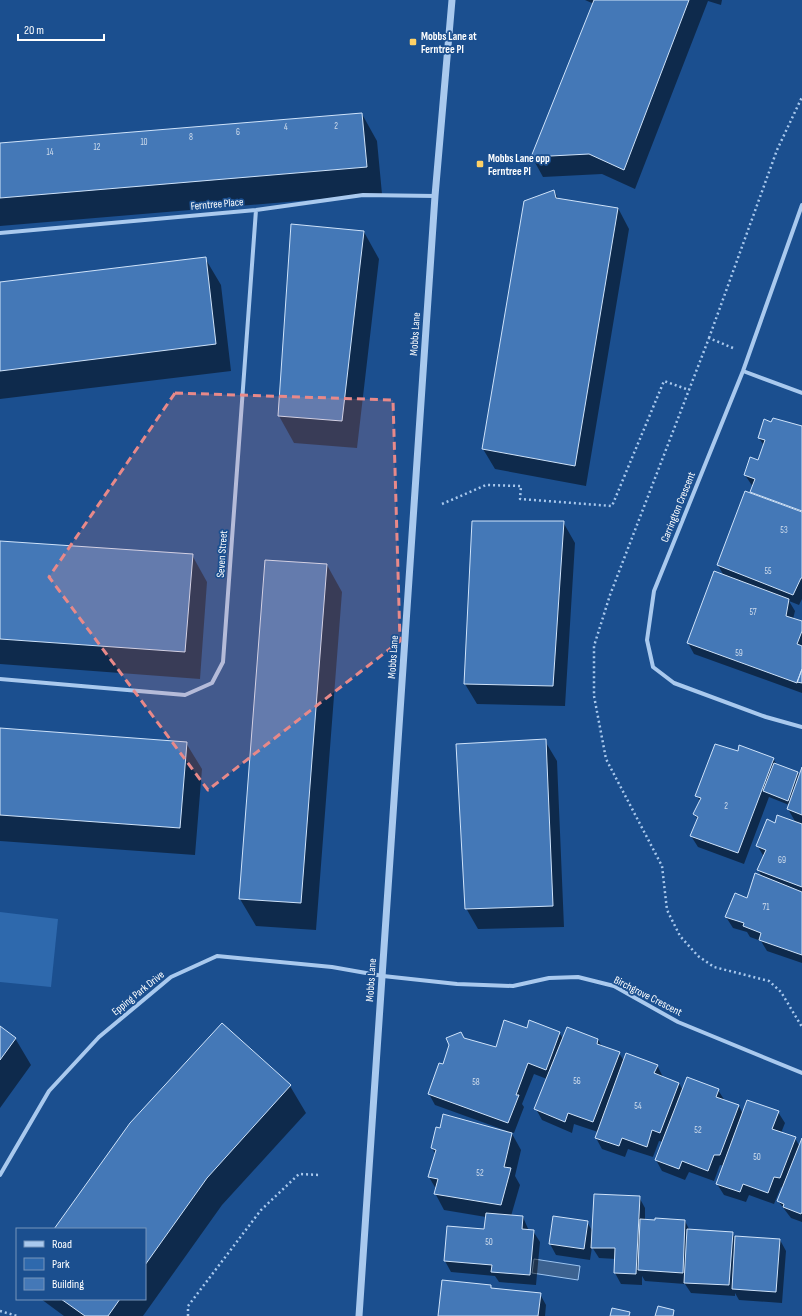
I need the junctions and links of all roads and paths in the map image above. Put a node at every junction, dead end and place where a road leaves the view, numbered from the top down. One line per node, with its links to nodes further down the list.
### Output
1 (452, 0): 3 (street, Mobbs Lane)
2 (802, 97): 7 (path)
3 (435, 196): 5 (street, Ferntree Place); 14 (street, Mobbs Lane)
4 (802, 205): 8 (street, Carrington Crescent)
5 (256, 210): 6 (street, Ferntree Place); 12 (street, Seven Street)
6 (0, 233)
7 (709, 338)
8 (743, 371): 10 (street); 13 (street, Carrington Crescent)
9 (689, 390): 11 (path)
10 (802, 393)
11 (442, 504)
12 (0, 679)
13 (802, 727)
14 (383, 976): 15 (street, Birchgrove Crescent); 16 (street, Epping Park Drive); 21 (street, Mobbs Lane)
15 (802, 1073)
16 (0, 1175)
17 (319, 1175): 20 (path)
18 (0, 1311): 19 (path)
19 (17, 1316)
20 (188, 1316)
21 (359, 1316)

